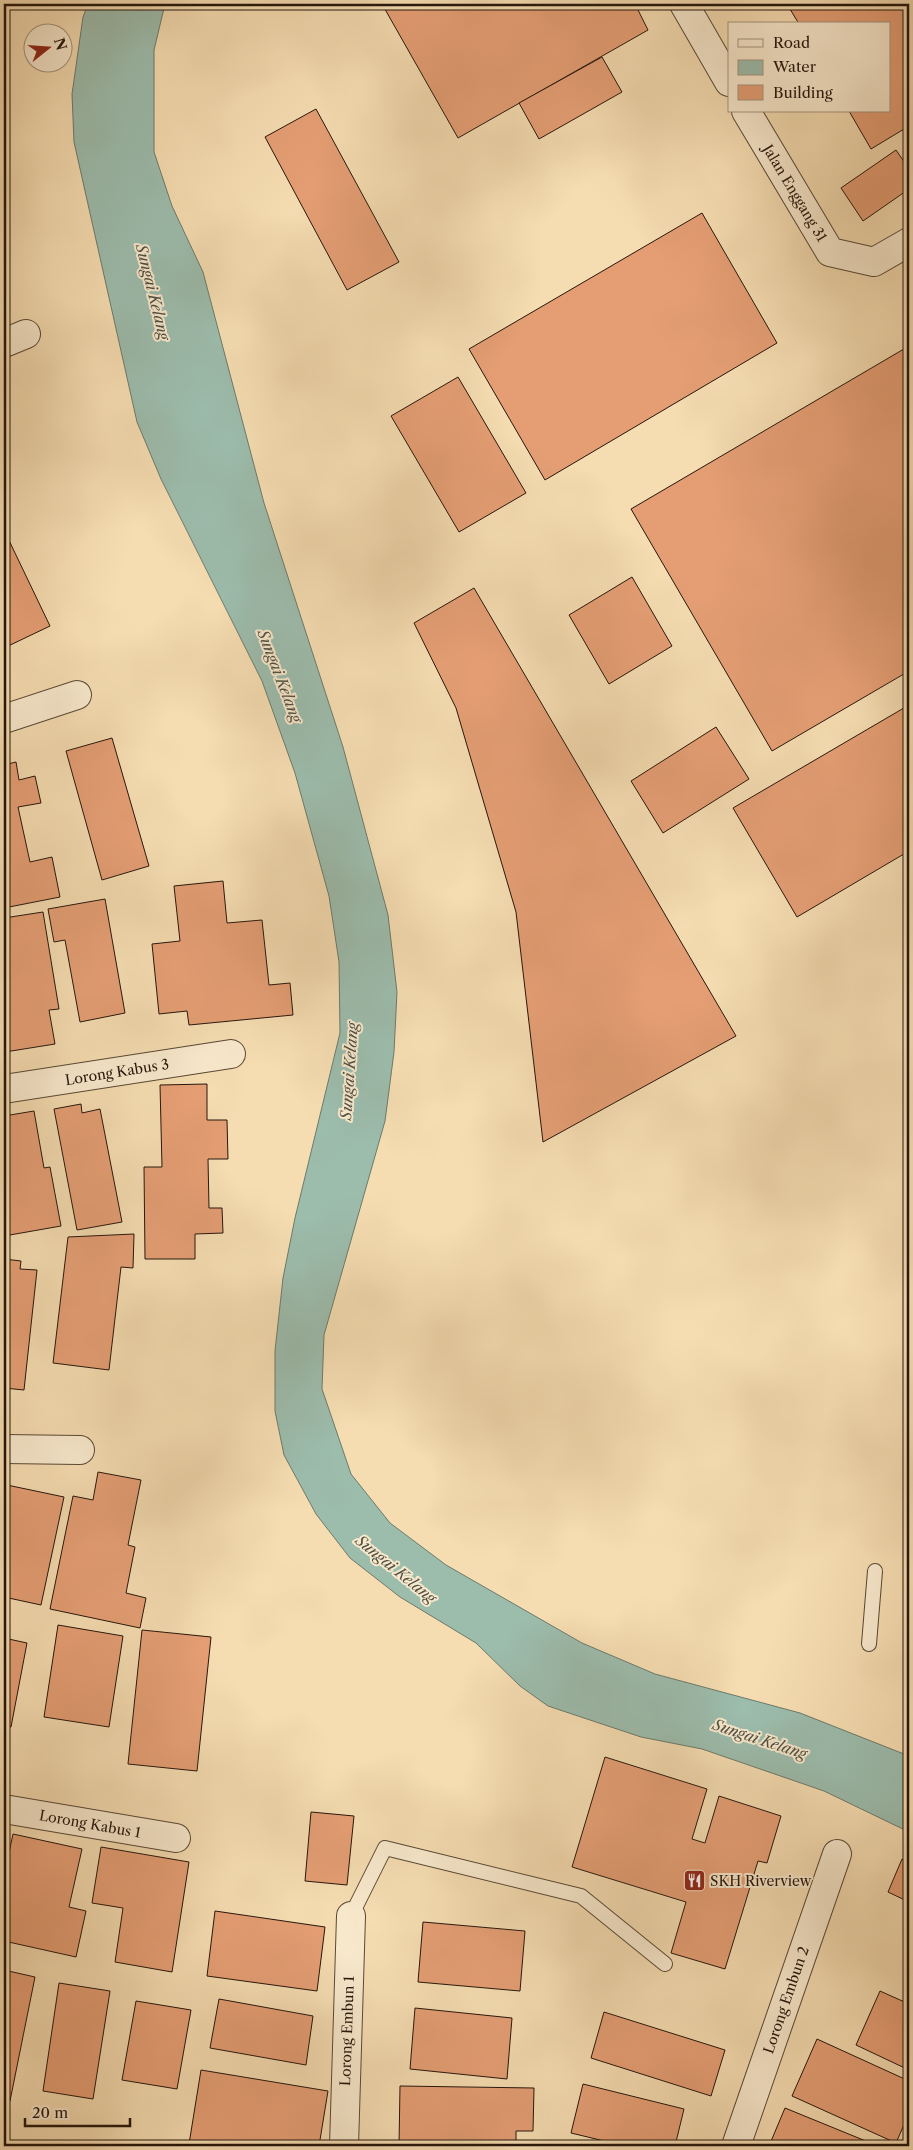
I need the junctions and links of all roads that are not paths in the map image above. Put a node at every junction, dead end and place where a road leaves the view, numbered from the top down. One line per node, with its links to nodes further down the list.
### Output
1 (684, 4): 2 (street)
2 (728, 80)
3 (747, 112): 4 (street, Jalan Enggang 31)
4 (909, 242)
5 (77, 695): 6 (street)
6 (4, 719)
7 (231, 1054): 8 (street, Lorong Kabus 3)
8 (4, 1089)
9 (4, 1449): 10 (street)
10 (80, 1450)
11 (875, 1571): 12 (lane)
12 (870, 1644)
13 (4, 1809): 14 (street, Lorong Kabus 1)
14 (176, 1838)
15 (837, 1854): 19 (street, Lorong Embun 2)
16 (351, 1916): 17 (lane); 18 (street, Lorong Embun 1)
17 (665, 1964)
18 (344, 2146)
19 (736, 2146)

